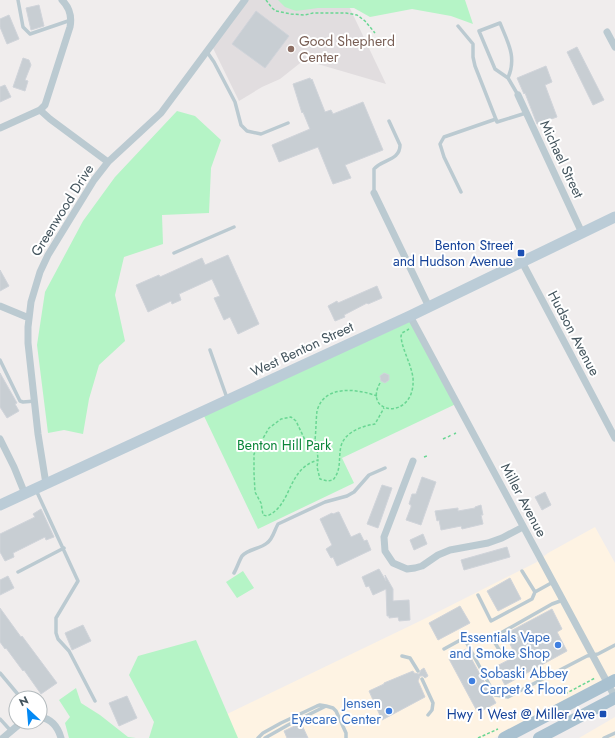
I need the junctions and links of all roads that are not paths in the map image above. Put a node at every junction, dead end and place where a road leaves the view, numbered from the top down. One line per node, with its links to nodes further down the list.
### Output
1 (18, 0): 4 (lane)
2 (62, 0): 4 (street)
3 (245, 0): 8 (street, Greenwood Drive)
4 (71, 20): 11 (street)
5 (458, 26): 13 (lane)
6 (608, 32): 7 (street)
7 (615, 47)
8 (207, 52): 15 (lane); 17 (street, Greenwood Drive)
9 (508, 78): 9 (lane); 10 (lane)
10 (518, 96): 12 (street, Michael Street)
11 (40, 110): 16 (street); 17 (street)
12 (526, 113): 13 (lane); 22 (street, Michael Street)
13 (496, 119): 18 (lane)
14 (389, 121): 19 (lane)
15 (288, 123)
16 (0, 128)
17 (108, 162): 27 (street, Greenwood Drive)
18 (460, 192)
19 (374, 193): 26 (street)
20 (615, 217): 22 (street, West Benton Street)
21 (234, 227): 23 (lane)
22 (582, 233): 24 (street, West Benton Street)
23 (174, 253)
24 (522, 262): 26 (street, West Benton Street); 33 (street, Hudson Avenue)
25 (0, 306): 27 (street)
26 (430, 307): 28 (street, West Benton Street)
27 (29, 318): 32 (street, Greenwood Drive)
28 (413, 320): 31 (street, West Benton Street); 41 (street, Miller Avenue)
29 (210, 350): 31 (lane)
30 (0, 360): 32 (lane)
31 (227, 400): 37 (street, West Benton Street)
32 (34, 401): 37 (street, Greenwood Drive)
33 (615, 438)
34 (0, 439): 39 (street)
35 (413, 461): 41 (street)
36 (385, 468): 45 (lane)
37 (46, 484): 38 (street, West Benton Street)
38 (36, 489): 39 (street, West Benton Street); 42 (lane)
39 (25, 494): 40 (street, West Benton Street)
40 (0, 505)
41 (523, 527): 46 (street, Miller Avenue)
42 (64, 548): 44 (lane); 61 (lane)
43 (522, 571): 47 (lane)
44 (18, 572)
45 (234, 573)
46 (553, 582): 47 (lane); 49 (street, Miller Avenue)
47 (535, 592): 48 (lane)
48 (478, 595)
49 (563, 600): 52 (street, Miller Avenue); 54 (lane)
50 (615, 645): 52 (lane)
51 (444, 649): 52 (lane)
52 (592, 655): 58 (street, Miller Avenue)
53 (402, 656): 55 (lane)
54 (502, 656)
55 (418, 671)
56 (0, 673): 59 (lane)
57 (422, 679): 63 (lane)
58 (611, 682): 60 (street, Miller Avenue); 73 (main road)
59 (14, 690)
60 (615, 698): 74 (main road)
61 (95, 701)
62 (326, 706): 70 (lane); 71 (lane); 72 (lane)
63 (428, 715)
64 (0, 719): 66 (lane)
65 (48, 719): 69 (street)
66 (11, 731): 68 (street)
67 (615, 733): 75 (lane)
68 (3, 738)
69 (61, 738)
70 (258, 738)
71 (265, 738)
72 (346, 738)
73 (504, 738)
74 (539, 738)
75 (604, 738)

